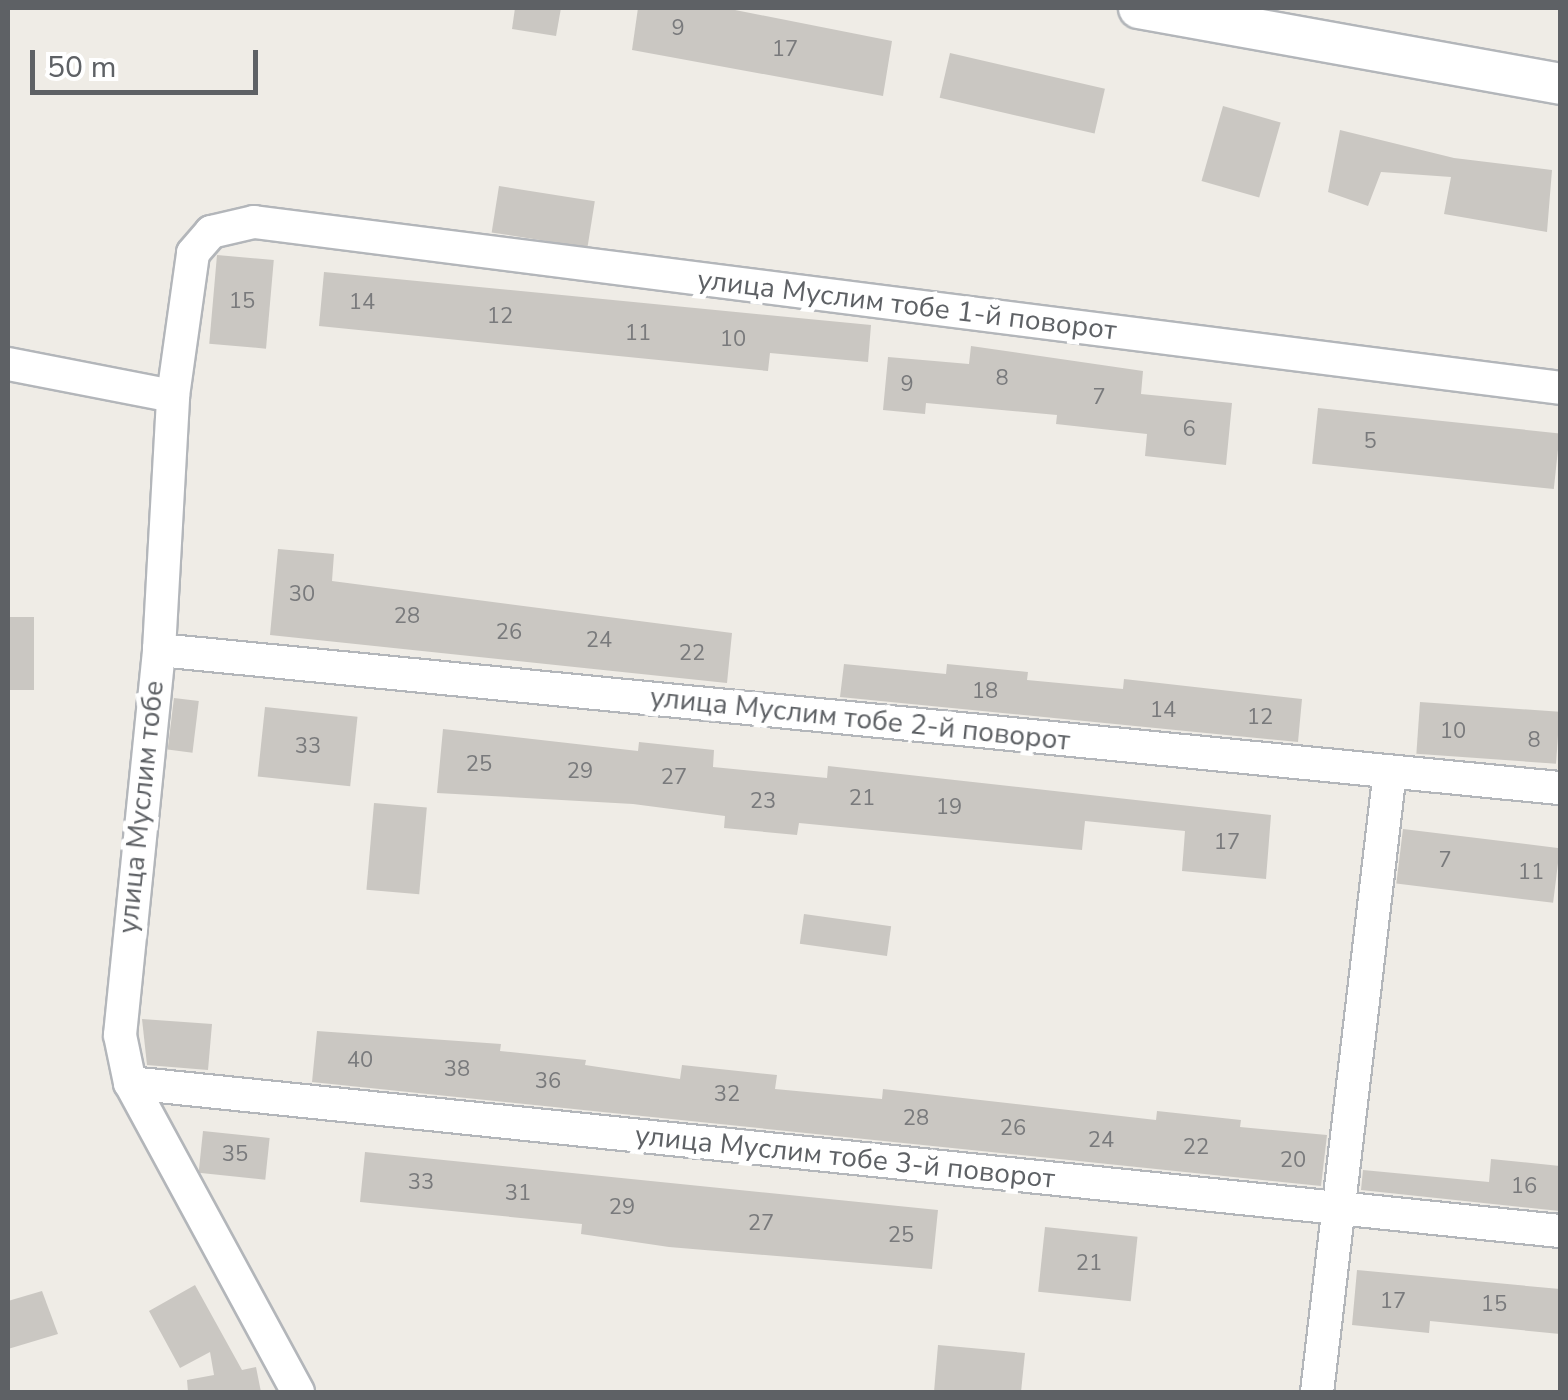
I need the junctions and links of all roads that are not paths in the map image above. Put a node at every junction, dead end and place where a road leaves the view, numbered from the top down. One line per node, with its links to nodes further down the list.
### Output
1 (1138, 8): 2 (street)
2 (1560, 84)
3 (254, 222): 5 (street, улица Муслим тобе 1-й поворот); 6 (street, улица Муслим тобе)
4 (8, 364): 6 (street)
5 (1560, 388)
6 (172, 396): 7 (street, улица Муслим тобе)
7 (159, 650): 8 (street, улица Муслим тобе 2-й поворот); 10 (street, улица Муслим тобе)
8 (1390, 771): 9 (street, улица Муслим тобе 2-й поворот); 11 (street)
9 (1560, 788)
10 (130, 1084): 11 (street, улица Муслим тобе 3-й поворот); 13 (street, улица Муслим тобе)
11 (1334, 1207): 12 (street, улица Муслим тобе 3-й поворот); 14 (street)
12 (1560, 1230)
13 (298, 1392)
14 (1316, 1392)

